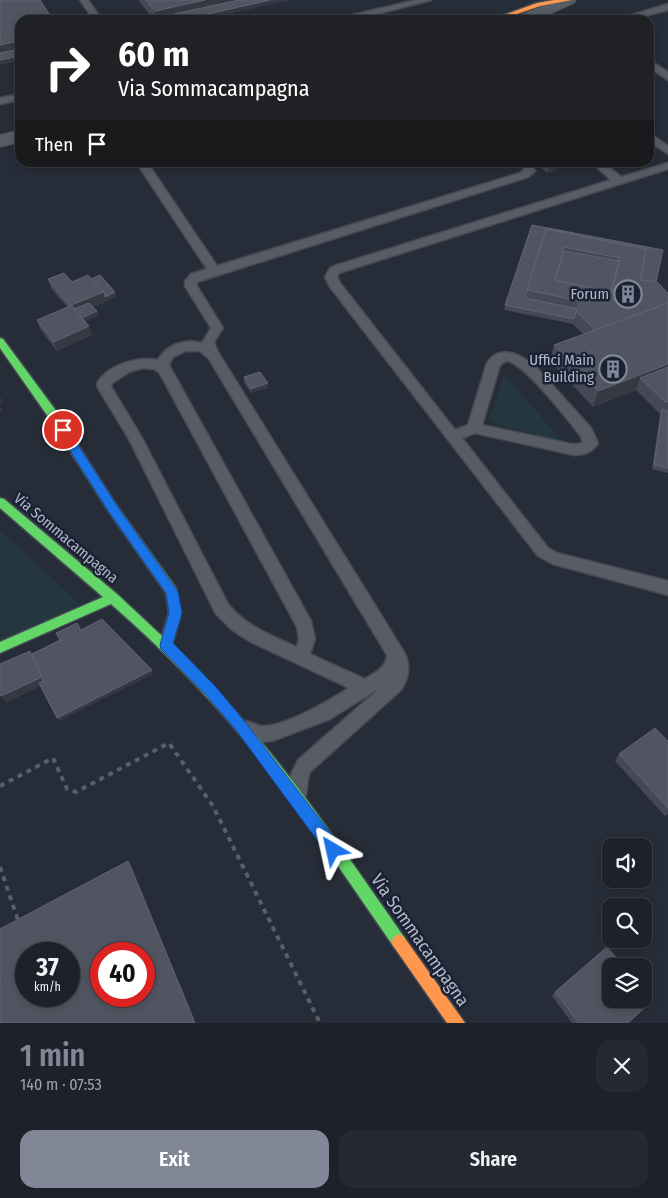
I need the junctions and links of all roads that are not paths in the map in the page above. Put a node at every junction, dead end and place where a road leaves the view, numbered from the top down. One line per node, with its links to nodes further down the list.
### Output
1 (84, 0): 5 (lane)
2 (427, 0): 6 (lane)
3 (569, 0): 7 (street); 8 (street)
4 (668, 7): 9 (lane)
5 (94, 15)
6 (363, 15)
7 (507, 15)
8 (534, 15)
9 (638, 15)
10 (654, 67): 11 (lane)
11 (668, 77)
12 (15, 98): 13 (lane)
13 (0, 101)
14 (15, 137): 16 (street)
15 (654, 140): 17 (lane)
16 (0, 141)
17 (668, 151)
18 (668, 166): 22 (lane)
19 (144, 167): 23 (lane)
20 (527, 167): 23 (lane)
21 (602, 167): 22 (lane)
22 (619, 181): 28 (lane)
23 (214, 270): 25 (lane)
24 (0, 341): 33 (street)
25 (212, 352): 26 (lane); 32 (lane)
26 (164, 369): 35 (lane); 35 (lane)
27 (474, 428): 27 (lane); 28 (lane)
28 (453, 436): 30 (lane)
29 (0, 502): 31 (street, Via Sommacampagna)
30 (668, 588)
31 (113, 598): 33 (street, Via Sommacampagna); 34 (street, Via Sommacampagna)
32 (391, 644): 36 (lane); 38 (lane)
33 (166, 645): 37 (street, Via Sommacampagna)
34 (0, 648)
35 (300, 656): 36 (lane)
36 (365, 687): 37 (lane)
37 (241, 726): 38 (street, Via Sommacampagna)
38 (300, 802): 39 (street, Via Sommacampagna)
39 (457, 1023)

